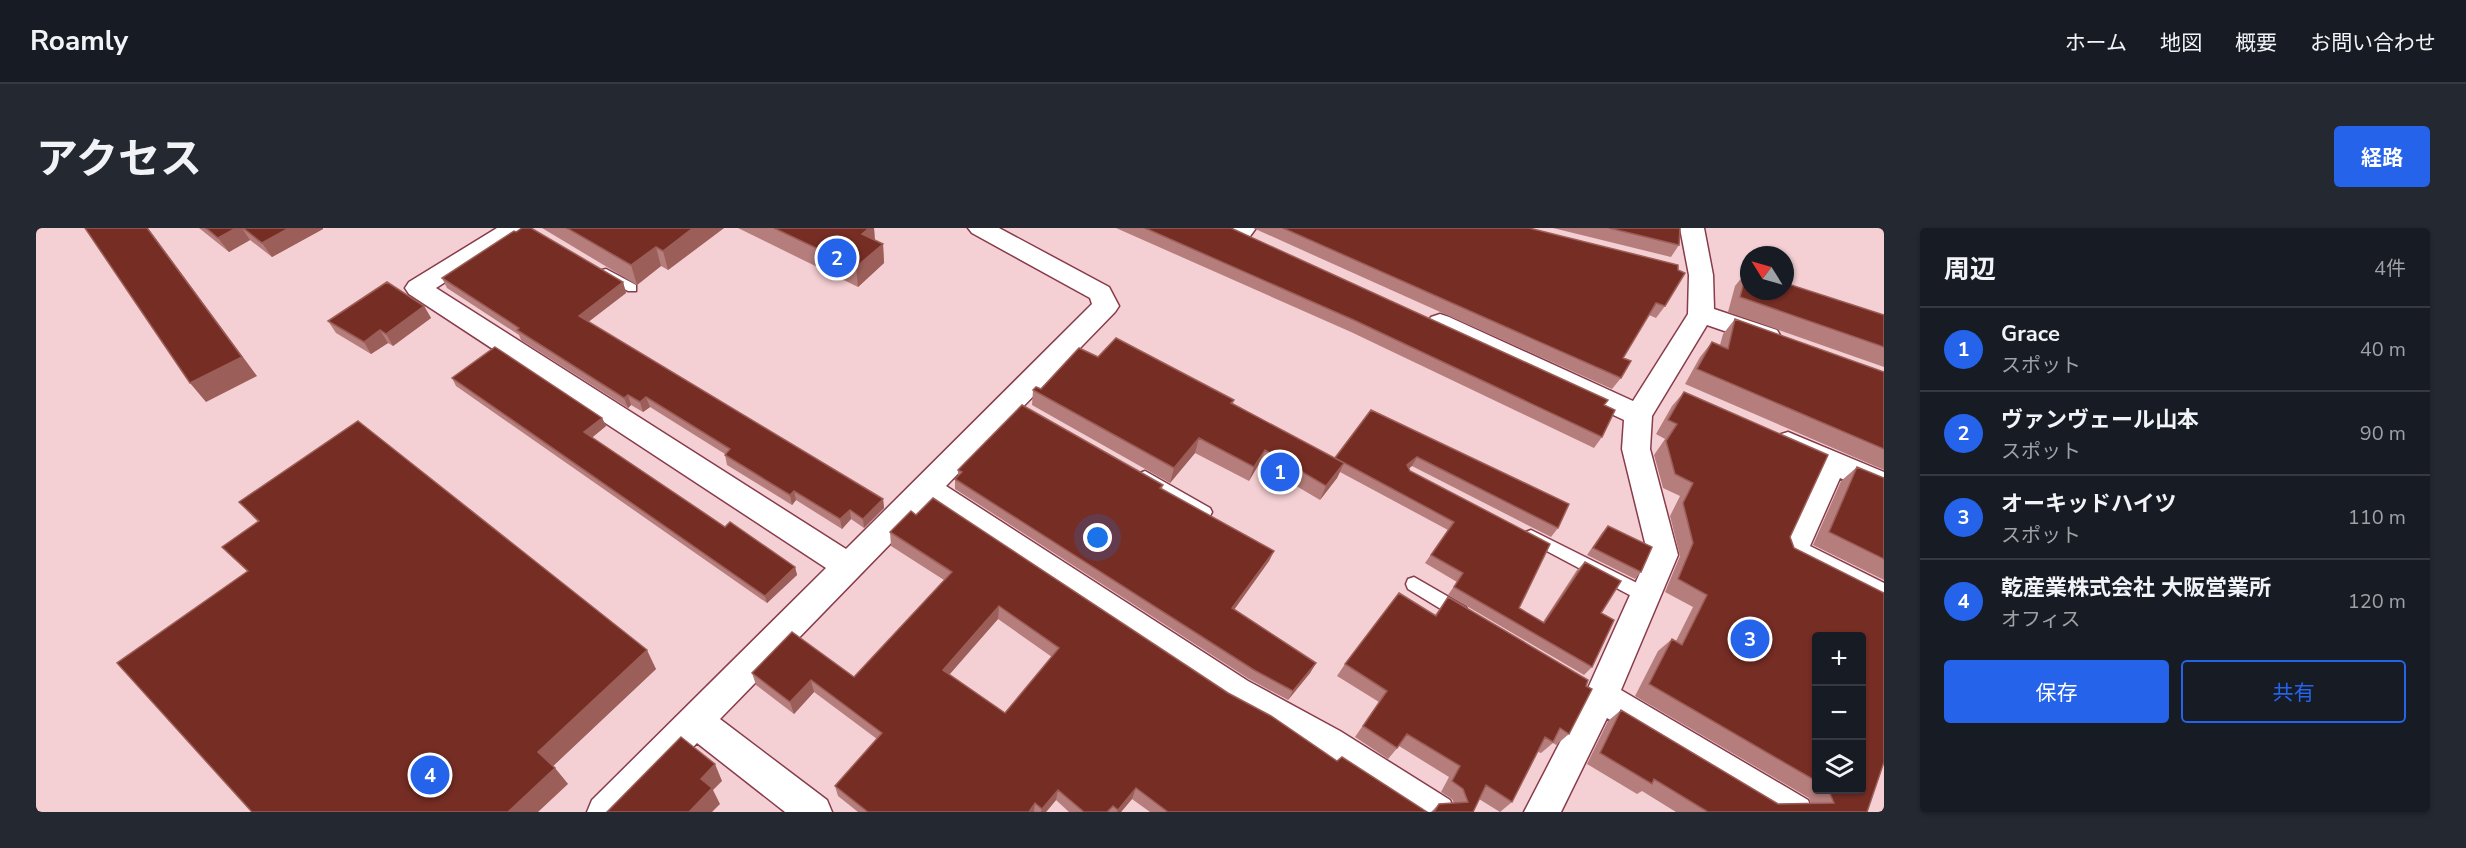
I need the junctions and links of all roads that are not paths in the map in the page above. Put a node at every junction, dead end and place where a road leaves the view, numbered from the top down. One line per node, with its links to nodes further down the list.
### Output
1 (514, 228): 17 (street)
2 (980, 228): 14 (street)
3 (1692, 228): 7 (street)
4 (590, 264): 5 (lane)
5 (632, 288)
6 (1414, 312): 9 (street)
7 (1701, 314): 8 (street); 9 (street)
8 (1787, 344)
9 (1638, 415): 19 (street)
10 (1760, 431): 11 (street)
11 (1833, 463): 13 (street); 20 (street)
12 (1134, 471): 15 (lane)
13 (1884, 485)
14 (926, 488): 17 (street); 26 (street)
15 (1205, 512)
16 (1517, 529): 19 (lane)
17 (849, 567): 23 (street)
18 (1414, 584): 21 (lane)
19 (1645, 595): 22 (street)
20 (1884, 598)
21 (1473, 619)
22 (1596, 693): 27 (street); 28 (street)
23 (695, 721): 24 (street); 25 (street)
24 (604, 812)
25 (814, 812)
26 (1437, 812)
27 (1542, 812)
28 (1795, 812)

